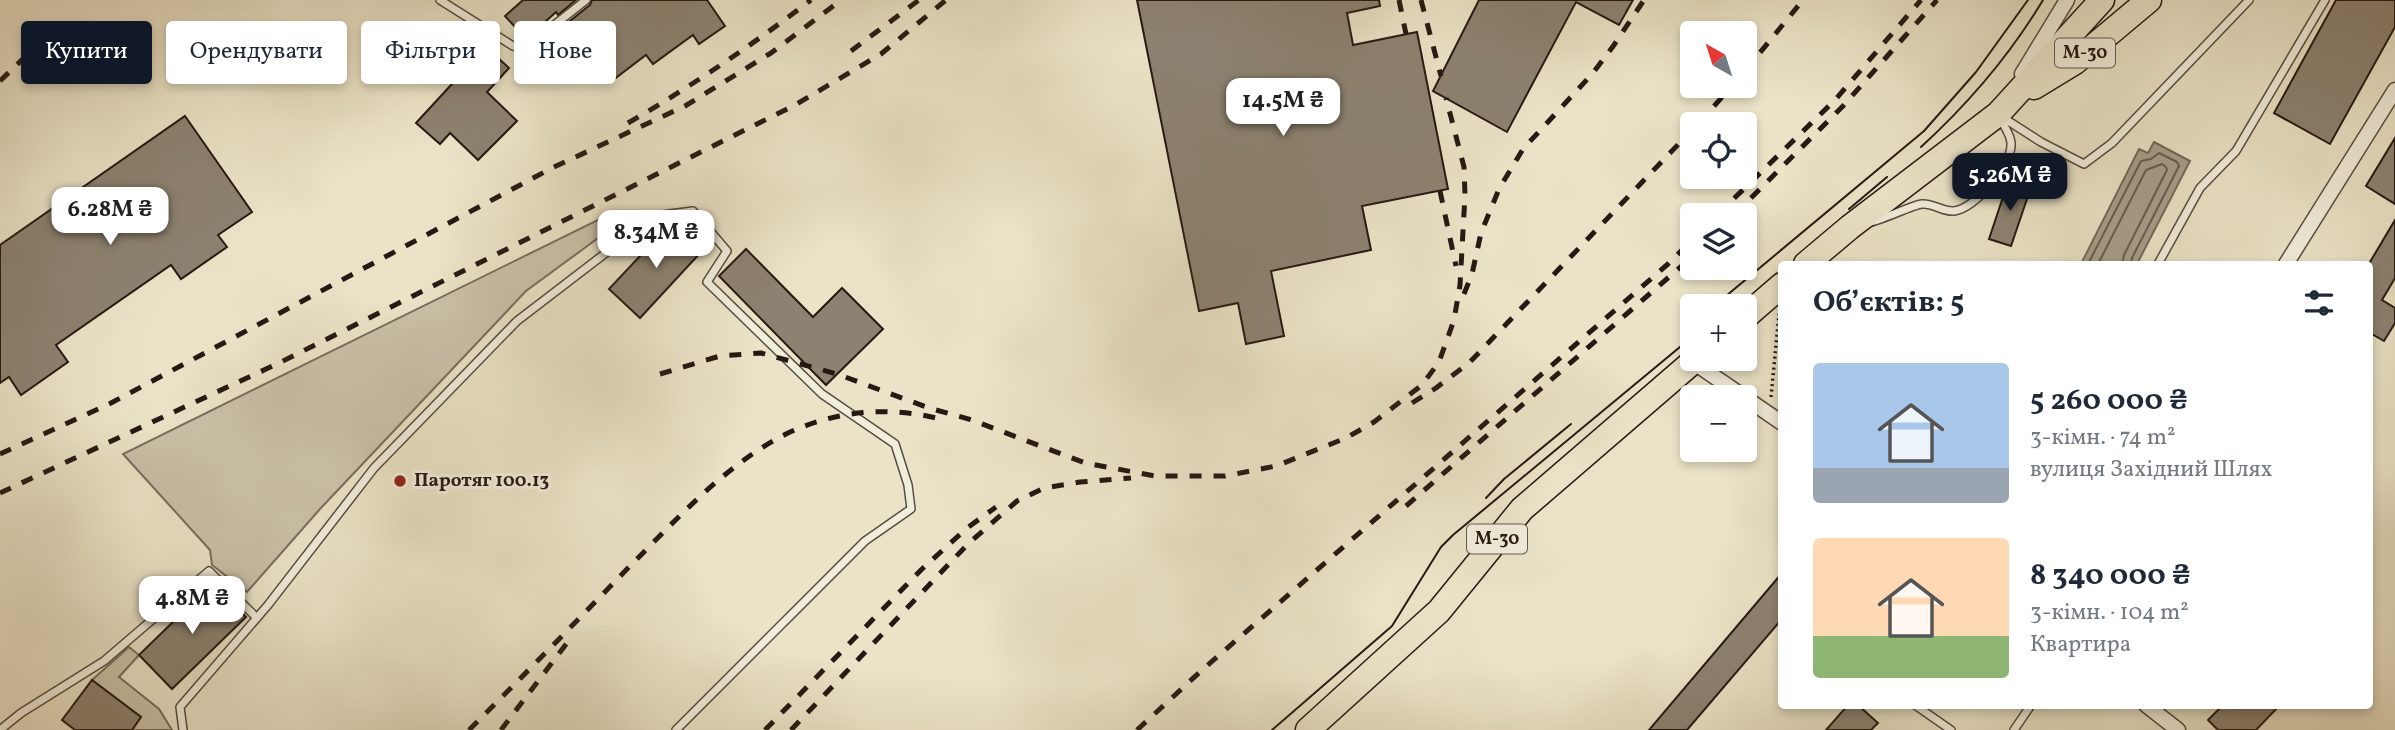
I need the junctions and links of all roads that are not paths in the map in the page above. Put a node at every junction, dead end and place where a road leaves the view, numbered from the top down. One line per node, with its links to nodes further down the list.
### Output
1 (440, 0): 2 (lane)
2 (586, 0)
3 (2067, 0): 9 (street)
4 (2102, 0): 9 (highway, М-30)
5 (2149, 0): 9 (highway, М-30)
6 (2249, 0): 9 (lane)
7 (2325, 0): 12 (lane)
8 (2395, 90): 13 (street)
9 (2007, 106): 10 (highway, М-30); 10 (lane)
10 (1850, 227): 11 (highway, М-30)
11 (1810, 261)
12 (2160, 261)
13 (2289, 261)
14 (1778, 298): 15 (highway)
15 (1757, 310)
16 (1681, 371): 27 (highway, М-30)
17 (1710, 371): 18 (street)
18 (1778, 419)
19 (257, 618): 24 (lane); 25 (lane); 26 (lane)
20 (1921, 709): 28 (lane)
21 (2029, 709): 29 (lane)
22 (2151, 709): 23 (street)
23 (2172, 728)
24 (0, 730)
25 (183, 730)
26 (676, 730)
27 (1308, 730)
28 (1951, 730)
29 (2014, 730)

